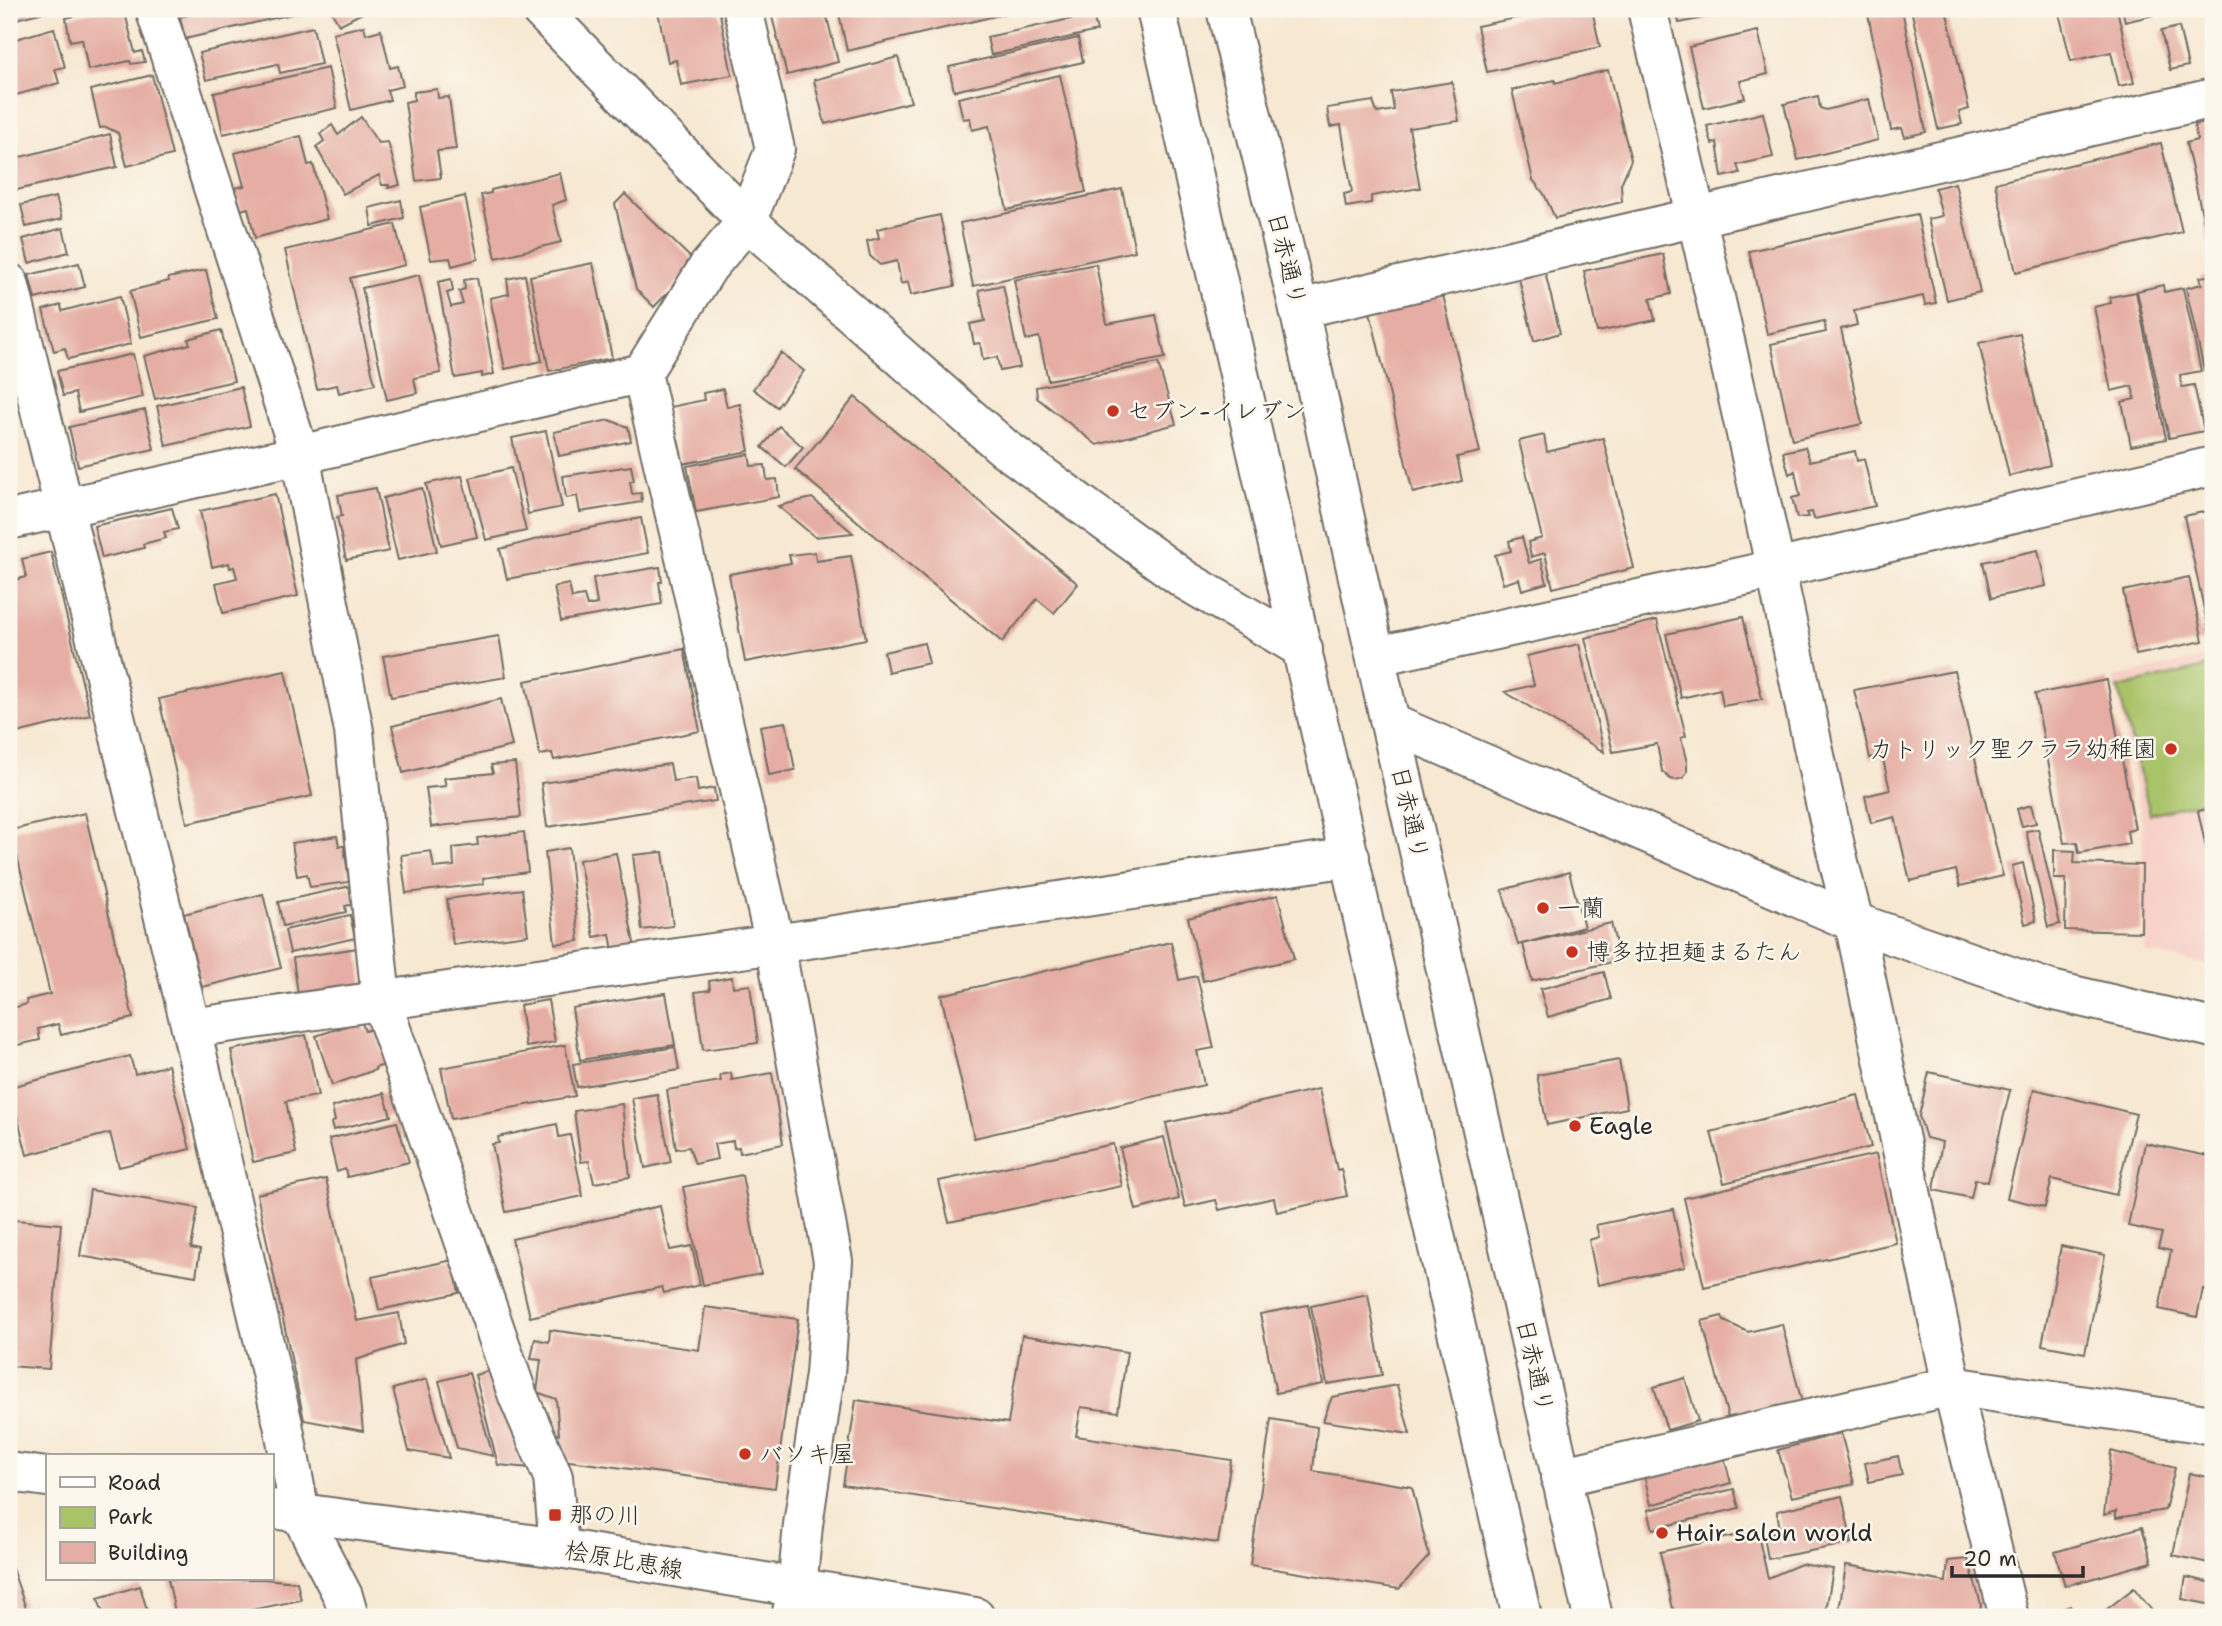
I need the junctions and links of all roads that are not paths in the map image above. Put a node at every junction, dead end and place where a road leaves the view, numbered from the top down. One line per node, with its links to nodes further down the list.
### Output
1 (155, 9): 13 (street)
2 (540, 9): 9 (street)
3 (743, 9): 9 (street)
4 (1156, 9): 18 (street)
5 (1226, 9): 11 (street, 日赤通り)
6 (1647, 9): 8 (street)
7 (2213, 98): 8 (street)
8 (1697, 218): 11 (street); 17 (street)
9 (747, 221): 12 (street); 18 (street)
10 (9, 283): 15 (street)
11 (1300, 309): 19 (street, 日赤通り)
12 (642, 373): 13 (street); 23 (street)
13 (300, 455): 15 (street); 24 (street)
14 (2213, 466): 17 (street)
15 (65, 508): 16 (street); 26 (street)
16 (9, 520)
17 (1776, 569): 19 (street); 22 (street)
18 (1303, 649): 21 (street)
19 (1377, 656): 20 (street, 日赤通り)
20 (1390, 723): 22 (street); 31 (street, 日赤通り)
21 (1350, 856): 23 (street); 37 (street)
22 (1854, 922): 25 (street); 27 (street)
23 (775, 944): 24 (street); 34 (street)
24 (381, 1000): 26 (street); 33 (street)
25 (2213, 1027)
26 (191, 1028): 32 (street)
27 (1952, 1387): 28 (street); 31 (street); 39 (street)
28 (2213, 1425)
29 (9, 1472): 30 (street)
30 (46, 1477)
31 (1560, 1477): 38 (street, 日赤通り)
32 (285, 1511): 33 (street, 桧原比恵線); 35 (street)
33 (559, 1548): 34 (street, 桧原比恵線)
34 (794, 1603): 36 (street, 桧原比恵線)
35 (349, 1617)
36 (975, 1617)
37 (1522, 1617)
38 (1593, 1617)
39 (2009, 1617)

